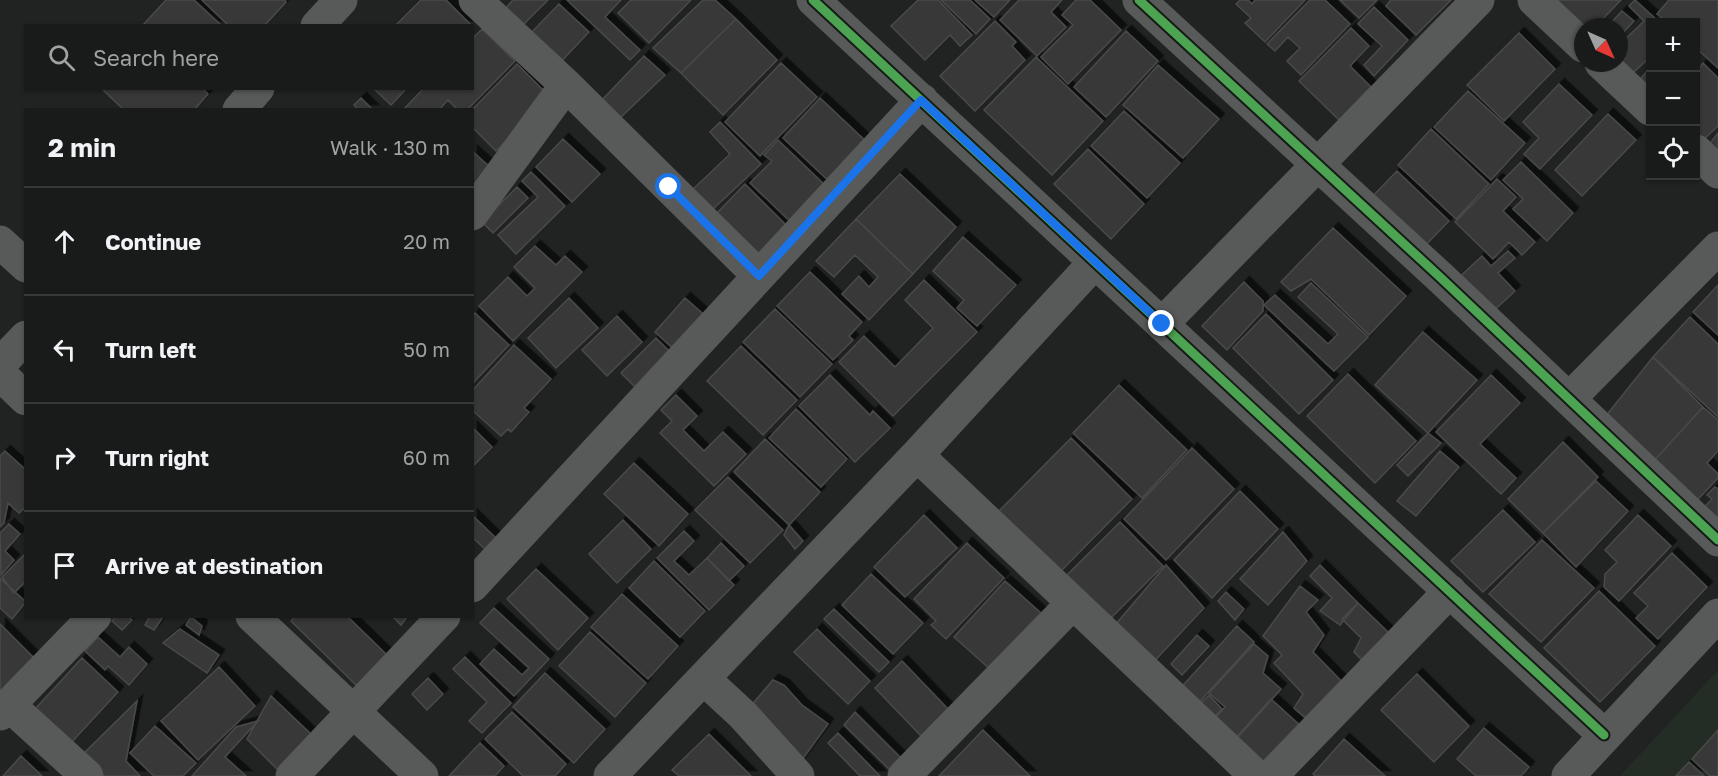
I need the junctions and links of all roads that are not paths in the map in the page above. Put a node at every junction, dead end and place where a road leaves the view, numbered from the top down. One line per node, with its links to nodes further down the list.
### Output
1 (341, 0): 7 (street)
2 (475, 0): 10 (street)
3 (813, 0): 12 (street)
4 (1139, 0): 16 (street)
5 (1478, 0): 16 (street)
6 (1534, 0): 8 (street)
7 (320, 24)
8 (1574, 38)
9 (1611, 72): 13 (street)
10 (566, 85): 18 (street); 23 (street)
11 (256, 90): 14 (street)
12 (921, 100): 21 (street); 23 (street)
13 (1646, 105)
14 (241, 108)
15 (1700, 156): 17 (street)
16 (1317, 165): 24 (street); 29 (street)
17 (1718, 172)
18 (474, 211)
19 (0, 242): 22 (street)
20 (1718, 248): 29 (street)
21 (1095, 262): 24 (street); 30 (street)
22 (24, 264)
23 (759, 276): 32 (street)
24 (1162, 324): 33 (street)
25 (24, 339): 26 (street)
26 (0, 364)
27 (0, 374): 28 (street)
28 (24, 397)
29 (1569, 399): 31 (street)
30 (917, 455): 34 (street); 39 (street)
31 (1718, 540)
32 (474, 584)
33 (1450, 591): 42 (street); 50 (street)
34 (1073, 603): 48 (street); 49 (street)
35 (1718, 615): 42 (street)
36 (93, 618): 40 (street)
37 (254, 618): 41 (street)
38 (442, 618): 41 (street)
39 (704, 679): 46 (street); 47 (street)
40 (5, 710): 43 (street)
41 (354, 712): 44 (street); 45 (street)
42 (1604, 735): 51 (street)
43 (87, 776)
44 (292, 776)
45 (422, 776)
46 (610, 776)
47 (798, 776)
48 (904, 776)
49 (1256, 776)
50 (1271, 776)
51 (1568, 776)

